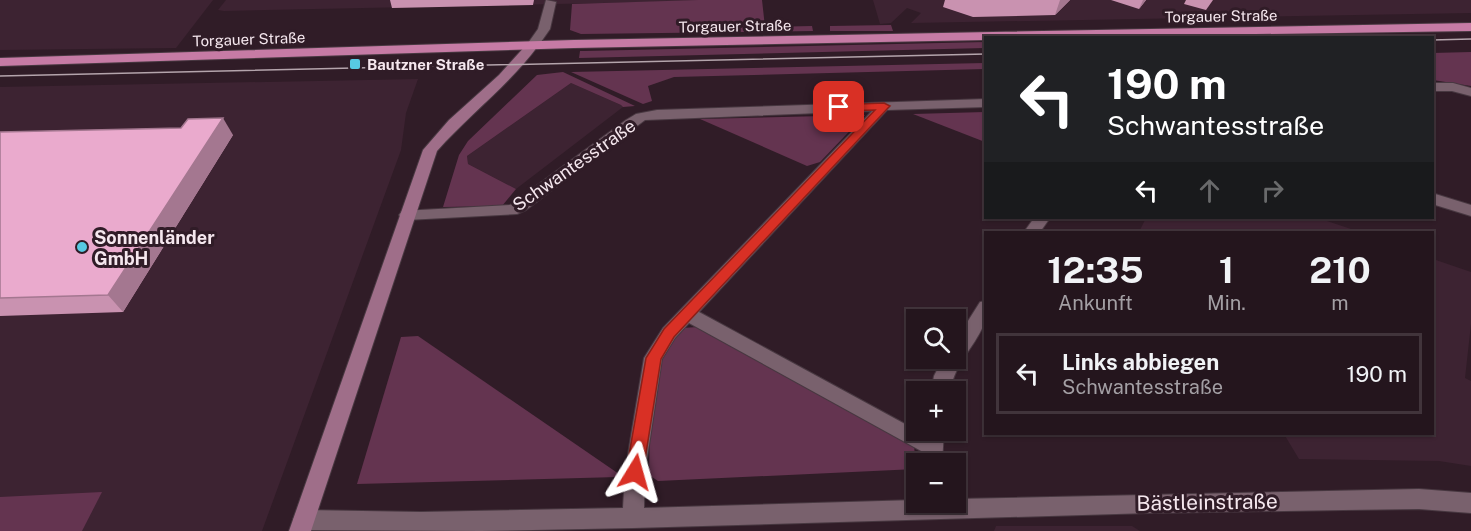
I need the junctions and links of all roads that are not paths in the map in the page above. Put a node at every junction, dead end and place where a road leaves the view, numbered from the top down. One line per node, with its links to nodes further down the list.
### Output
1 (550, 2): 5 (street)
2 (1471, 27): 3 (main road, Torgauer Straße)
3 (1026, 36)
4 (984, 37): 5 (main road, Torgauer Straße)
5 (532, 46): 6 (main road, Torgauer Straße); 13 (main road)
6 (0, 62)
7 (1434, 87): 8 (street)
8 (1471, 92)
9 (984, 103): 10 (street, Schwantesstraße)
10 (884, 106): 13 (street, Schwantesstraße); 15 (street)
11 (1434, 199): 12 (street)
12 (1471, 210)
13 (406, 215): 22 (main road)
14 (984, 310): 16 (street)
15 (688, 314): 17 (street); 21 (street)
16 (966, 338)
17 (933, 447)
18 (1471, 503): 19 (street, Bästleinstraße)
19 (966, 506)
20 (906, 507): 21 (street, Bästleinstraße)
21 (633, 518): 22 (street, Bästleinstraße)
22 (302, 526)

